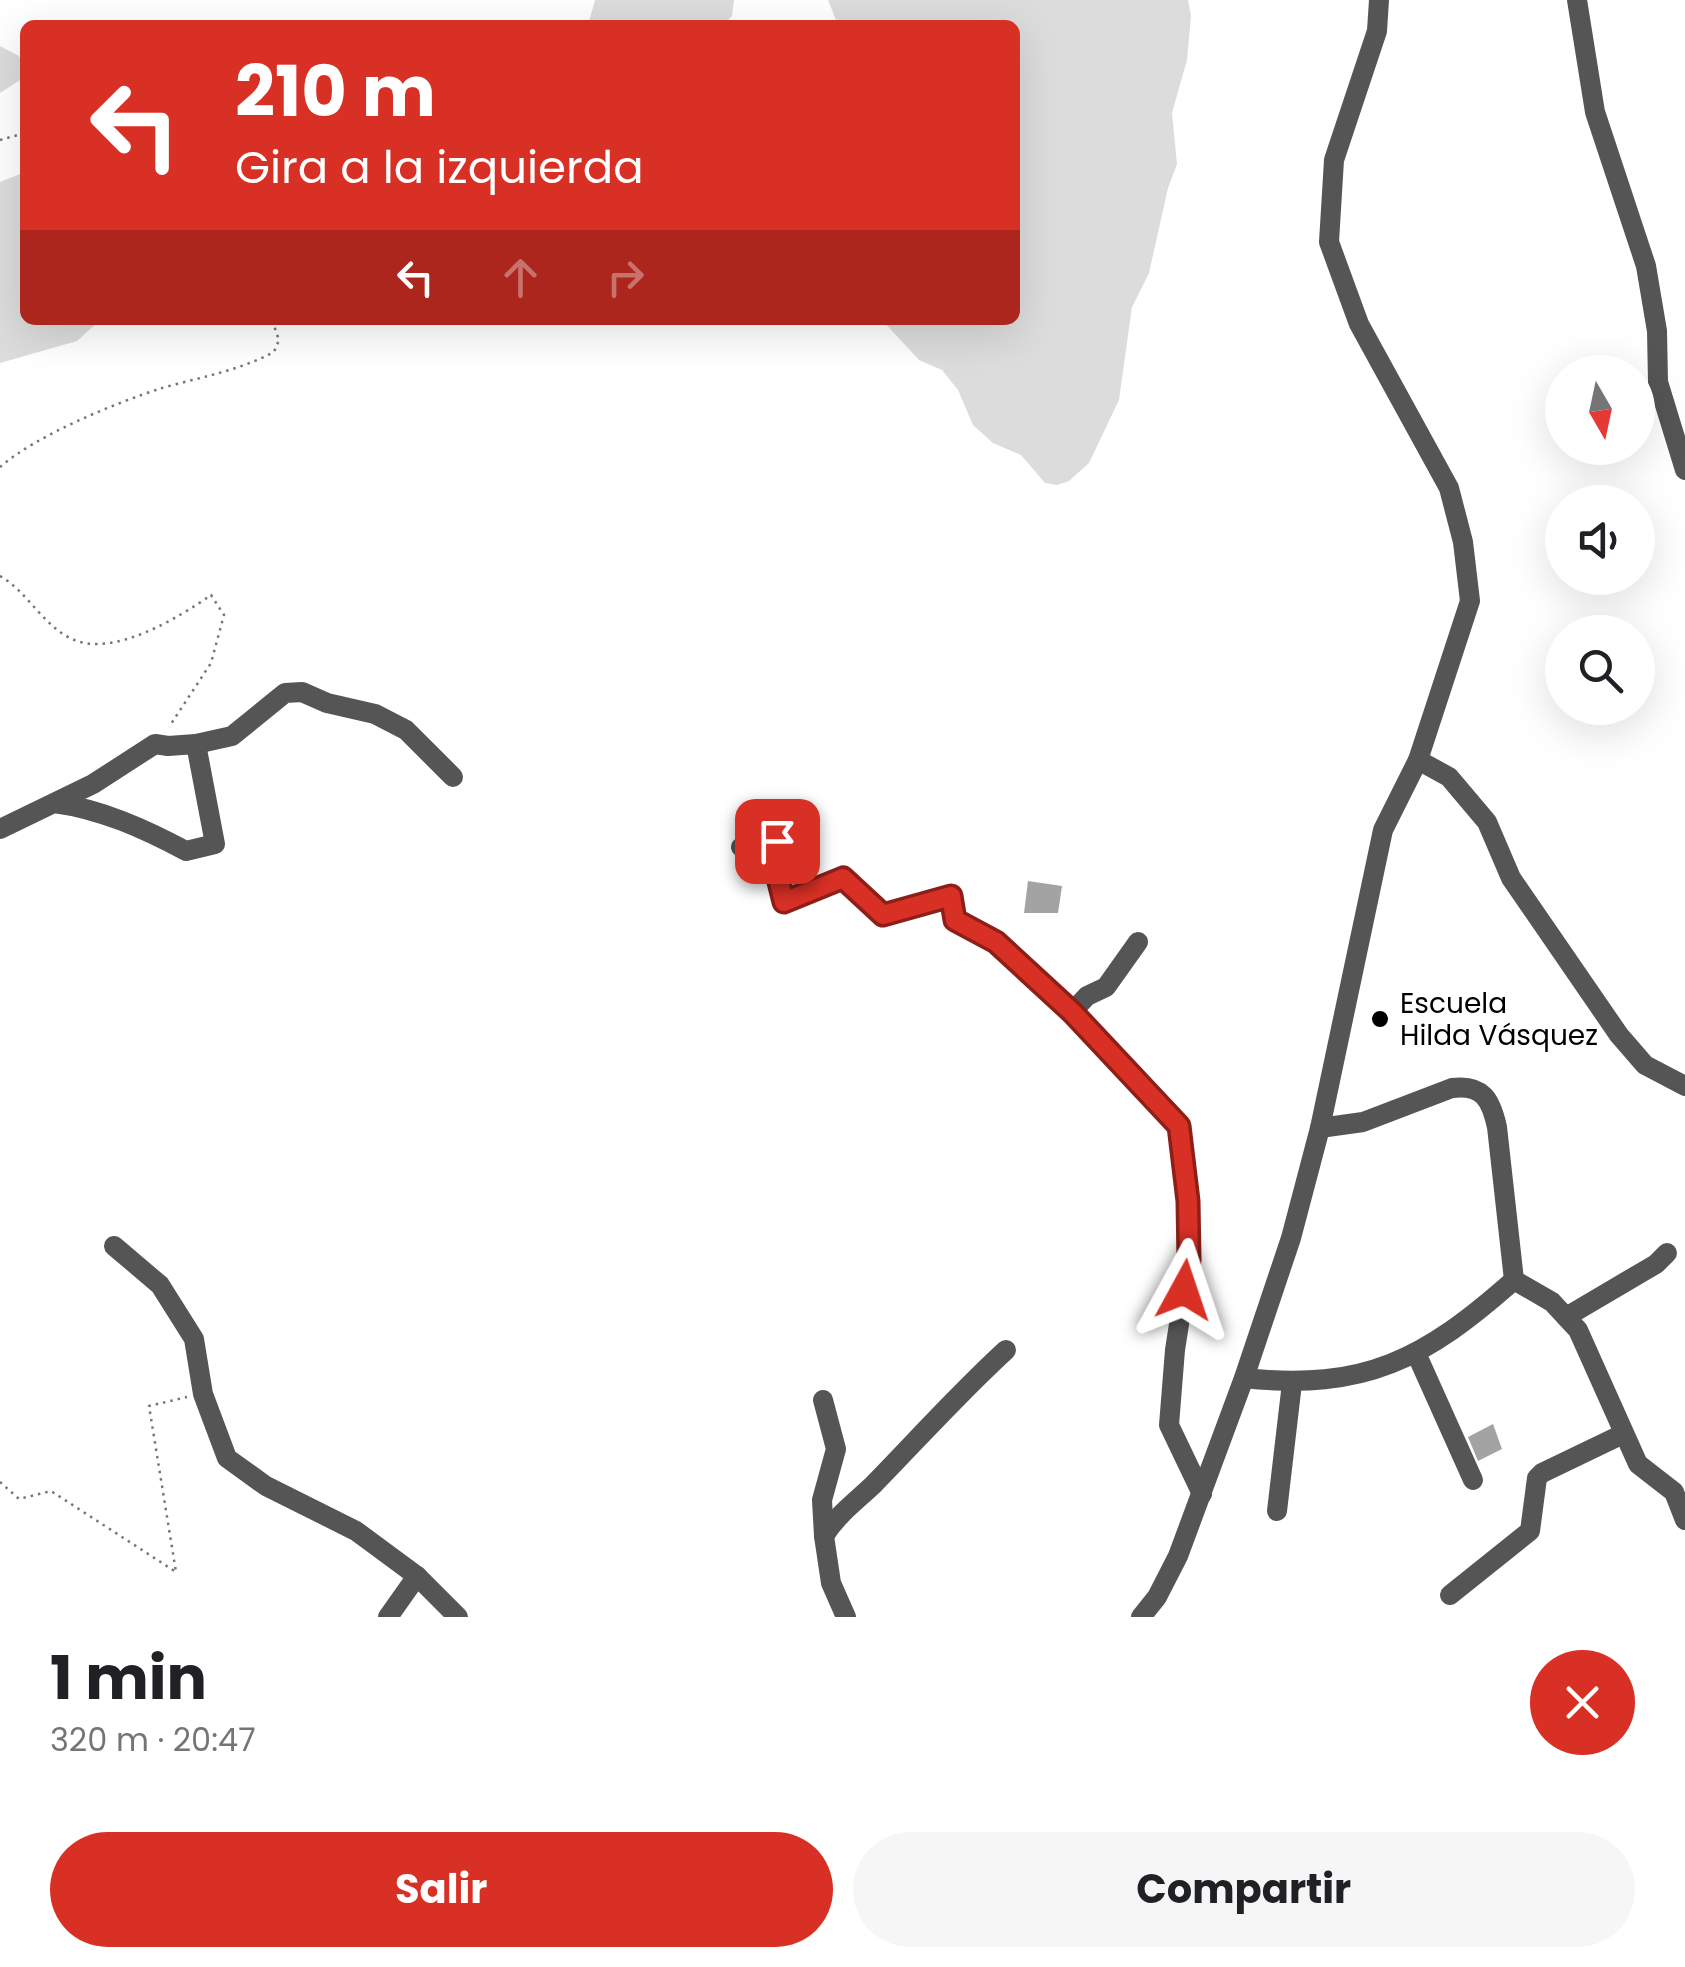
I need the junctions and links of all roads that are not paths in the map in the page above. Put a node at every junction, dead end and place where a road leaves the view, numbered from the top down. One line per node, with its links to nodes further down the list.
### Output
1 (1380, 0): 5 (street)
2 (1577, 0): 3 (street)
3 (1685, 470)
4 (196, 744): 6 (street); 7 (street); 7 (street)
5 (1418, 760): 12 (street); 13 (street)
6 (453, 777)
7 (54, 803): 8 (street)
8 (0, 829)
9 (741, 846): 11 (street)
10 (1138, 942): 11 (street)
11 (1072, 1012): 25 (street)
12 (1685, 1086)
13 (1320, 1128): 16 (street); 20 (street)
14 (114, 1246): 29 (street)
15 (1667, 1253): 17 (street)
16 (1514, 1280): 17 (street); 19 (street)
17 (1566, 1317): 23 (street)
18 (1006, 1350): 28 (street)
19 (1416, 1353): 21 (street); 24 (street)
20 (1244, 1378): 21 (street); 25 (street)
21 (1292, 1384): 26 (street)
22 (823, 1400): 28 (street)
23 (1623, 1434): 27 (street); 30 (street)
24 (1473, 1480)
25 (1202, 1494): 34 (street)
26 (1278, 1511)
27 (1685, 1520)
28 (824, 1536): 33 (street)
29 (417, 1576): 31 (street); 32 (street)
30 (1450, 1595)
31 (388, 1617)
32 (458, 1617)
33 (846, 1617)
34 (1141, 1617)

